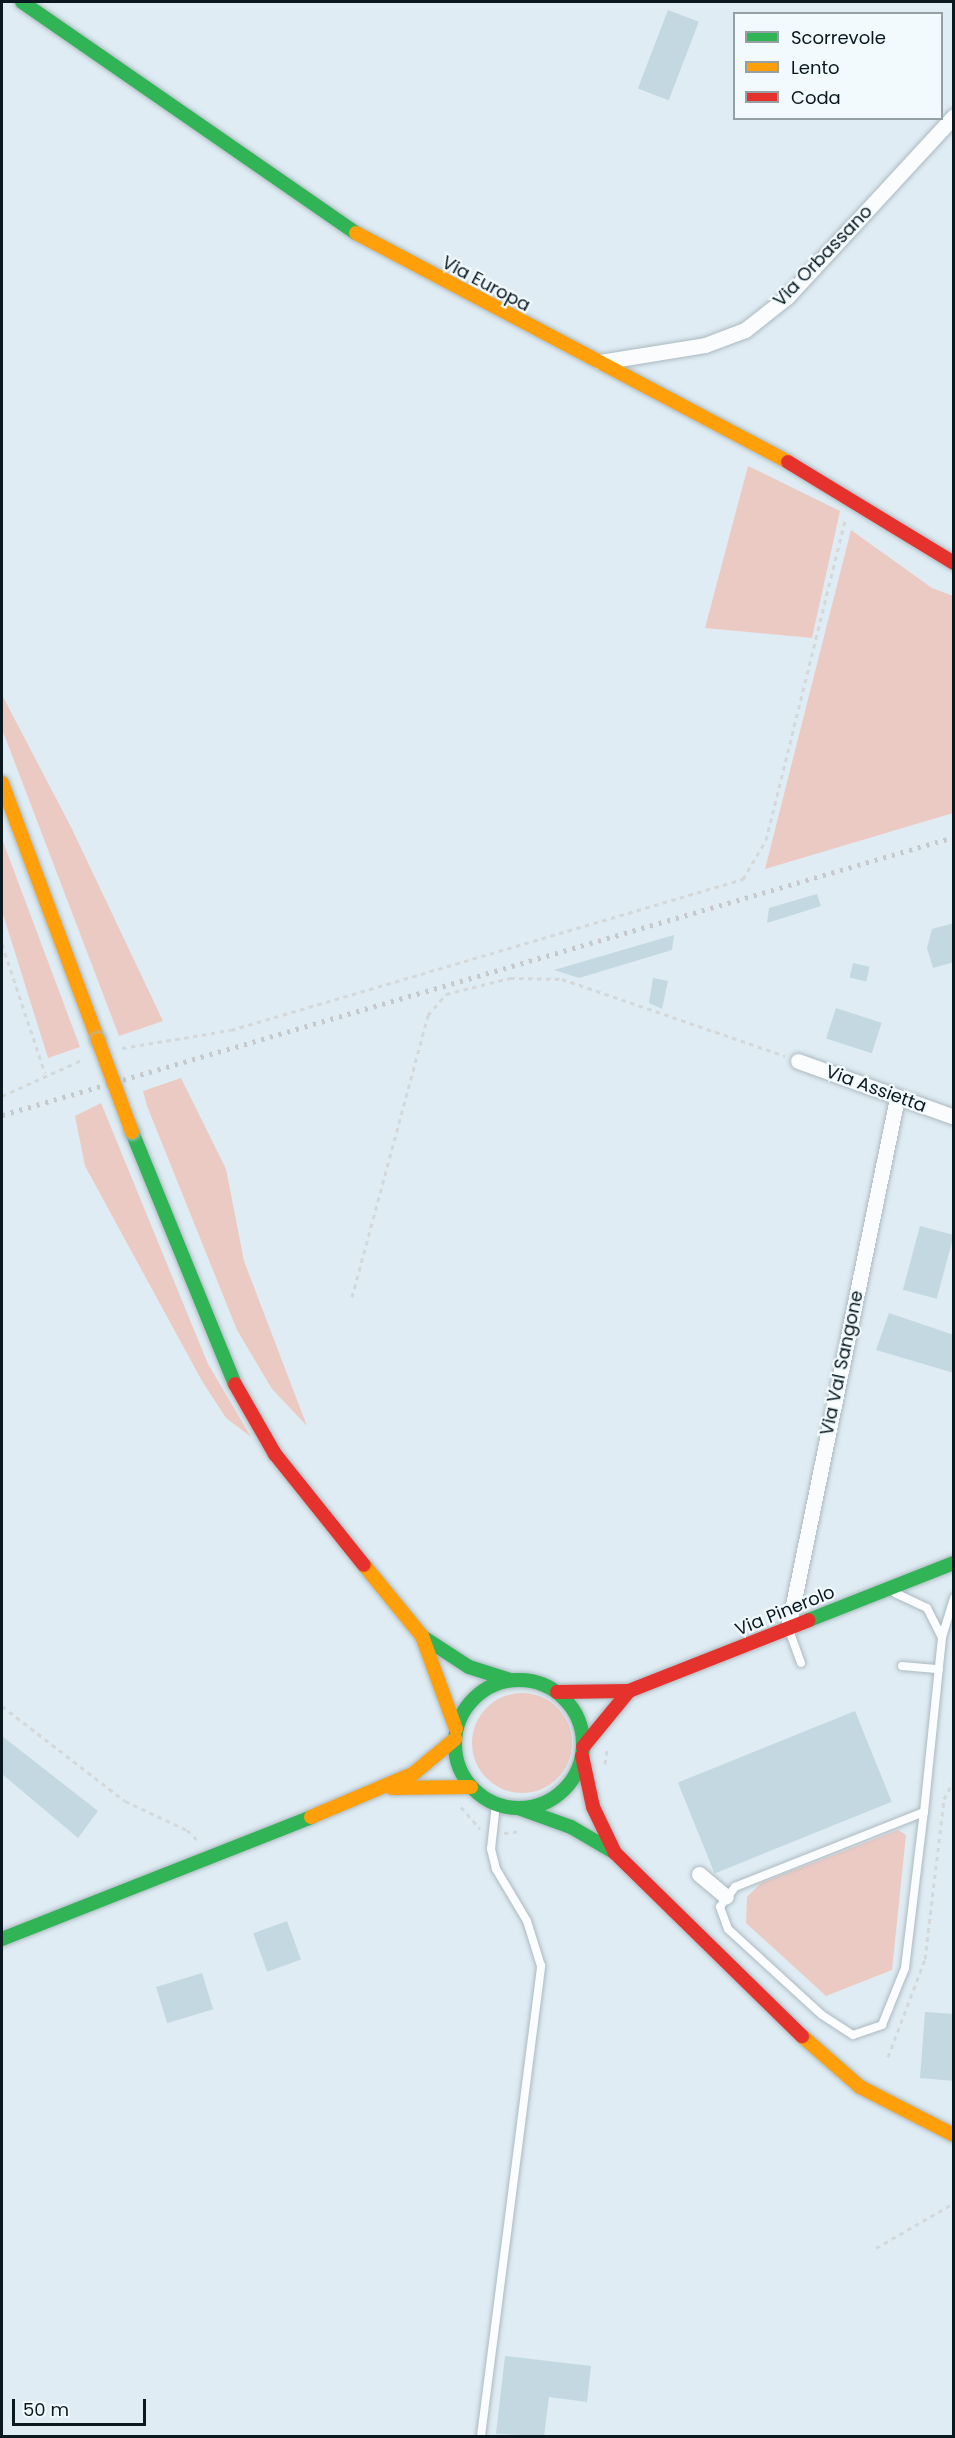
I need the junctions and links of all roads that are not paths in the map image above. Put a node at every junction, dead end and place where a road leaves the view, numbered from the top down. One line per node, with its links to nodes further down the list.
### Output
1 (22, 2): 3 (main road, Via Europa)
2 (954, 116): 3 (street, Via Orbassano)
3 (594, 363): 4 (main road, Via Europa)
4 (954, 563)
5 (2, 783): 13 (main road, bridge)
6 (798, 1061): 7 (street, Via Assietta)
7 (897, 1098): 8 (street, Via Assietta); 12 (street, Via Val Sangone)
8 (954, 1118)
9 (954, 1563): 10 (main road, Via Pinerolo)
10 (879, 1592): 12 (main road, Via Pinerolo); 14 (lane)
11 (954, 1598): 14 (lane)
12 (788, 1629): 15 (lane); 19 (main road, Via Pinerolo)
13 (422, 1636): 18 (main road); 21 (main road)
14 (942, 1637): 17 (lane)
15 (801, 1663)
16 (902, 1666): 17 (lane)
17 (939, 1669): 27 (lane)
18 (510, 1680): 20 (main road); 21 (main road)
19 (629, 1691): 20 (main road, Via Pinerolo); 22 (main road, Via Pinerolo)
20 (558, 1692): 22 (main road)
21 (455, 1734): 23 (main road); 24 (main road)
22 (583, 1752): 26 (main road); 28 (main road)
23 (471, 1787): 24 (main road); 25 (main road)
24 (379, 1790): 31 (main road)
25 (496, 1804): 26 (main road); 33 (lane)
26 (518, 1808): 28 (main road)
27 (924, 1812): 30 (lane); 30 (lane)
28 (615, 1852): 32 (main road)
29 (699, 1874): 30 (street)
30 (726, 1897)
31 (2, 1939)
32 (954, 2135)
33 (481, 2436)

